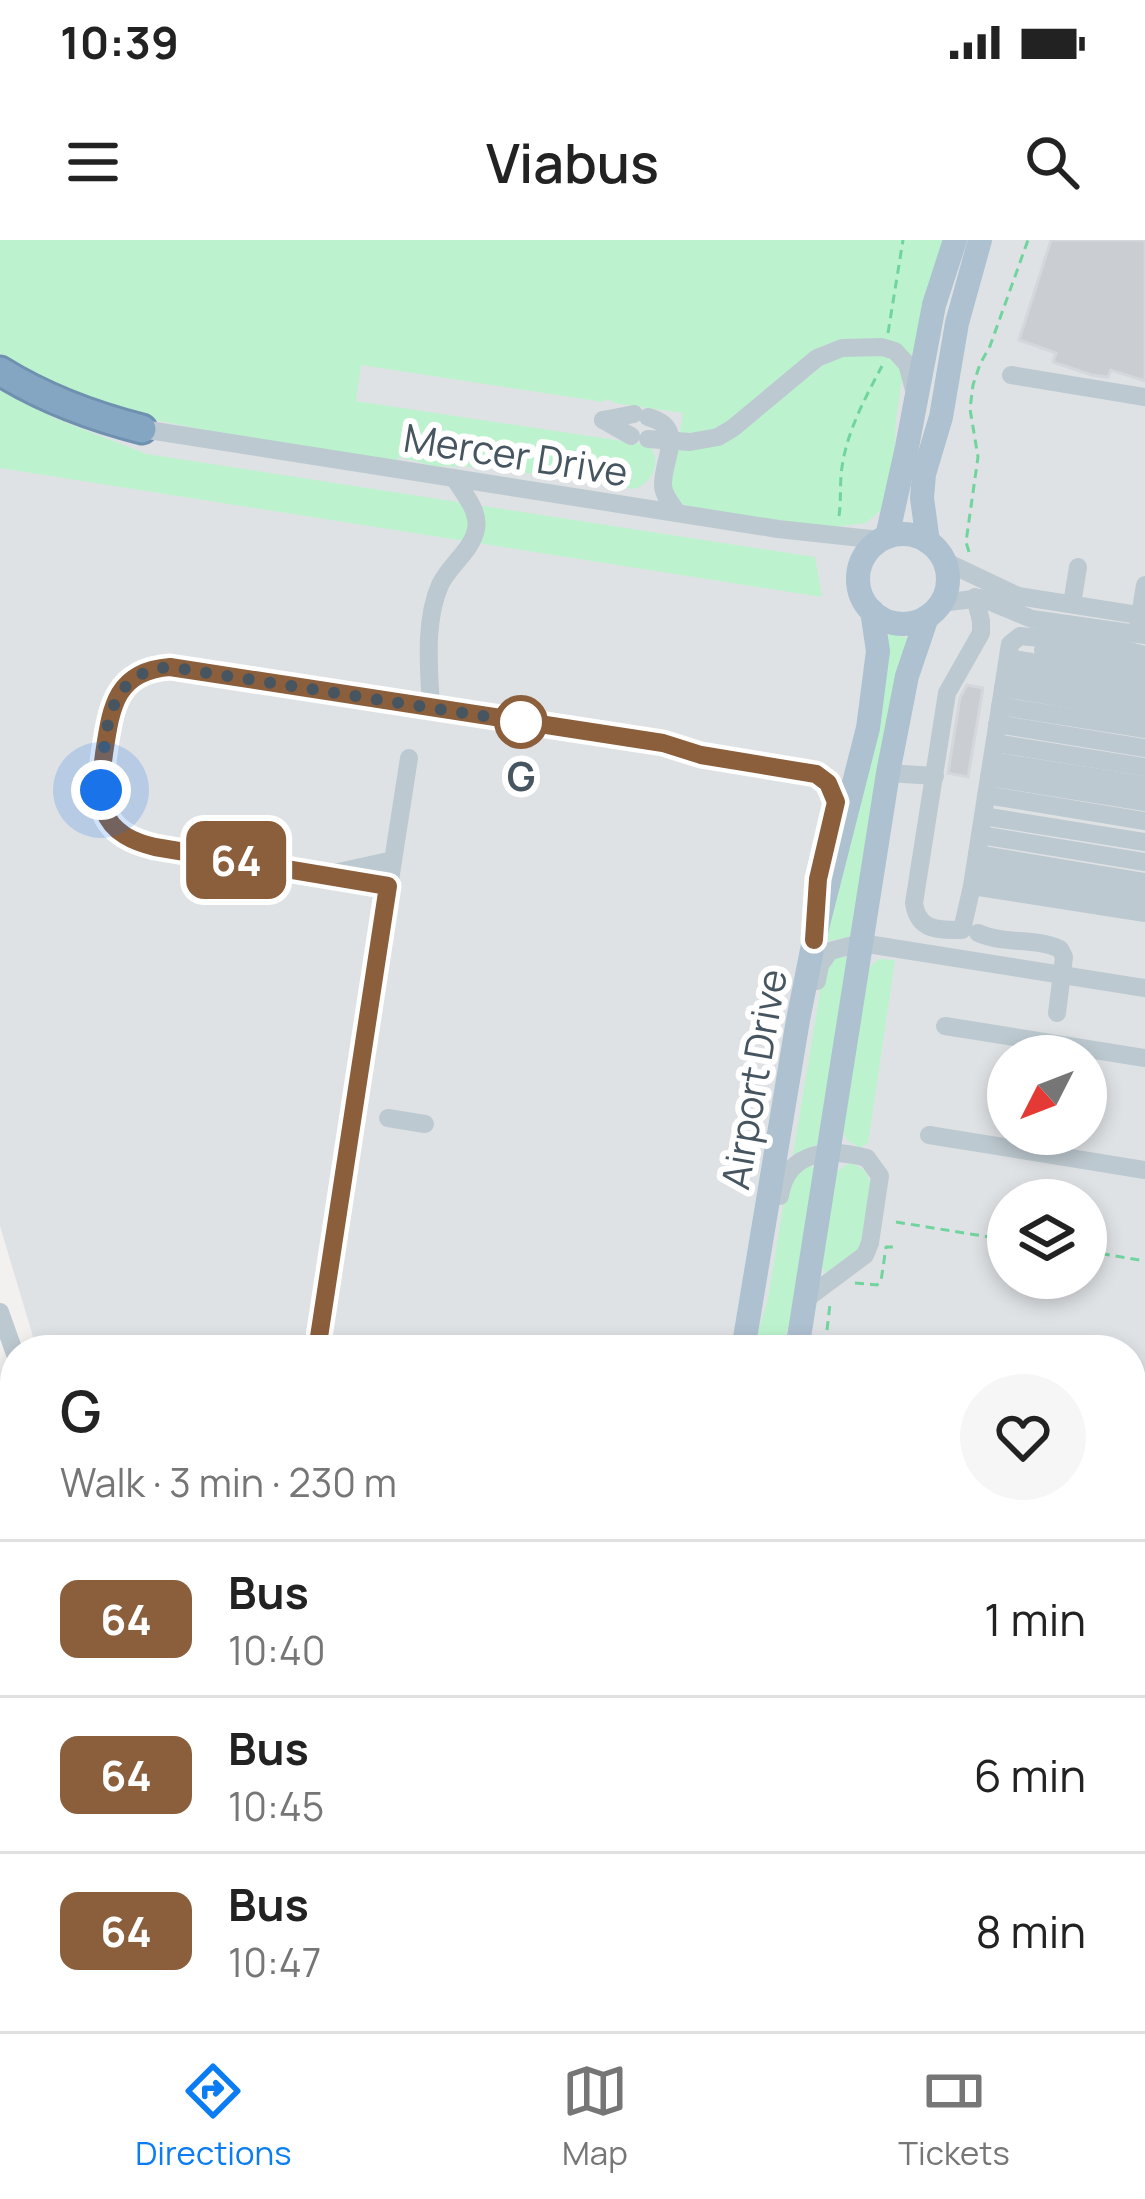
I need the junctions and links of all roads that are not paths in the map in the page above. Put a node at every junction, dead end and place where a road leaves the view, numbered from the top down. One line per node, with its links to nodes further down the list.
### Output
1 (955, 240): 6 (main road)
2 (980, 240): 14 (main road)
3 (0, 370): 7 (highway)
4 (1011, 375): 5 (street)
5 (1145, 398)
6 (916, 400): 9 (street); 13 (main road)
7 (142, 429): 10 (street, Mercer Drive)
8 (641, 438): 9 (street); 9 (street); 11 (street)
9 (671, 441): 12 (street)
10 (454, 478): 11 (street, Mercer Drive); 22 (street)
11 (623, 504): 12 (street, Mercer Drive)
12 (677, 512): 13 (street, Mercer Drive)
13 (883, 538): 14 (main road); 20 (main road)
14 (936, 552): 18 (street); 19 (main road)
15 (1078, 567): 18 (street)
16 (1145, 585): 21 (street)
17 (975, 597): 19 (street); 21 (street); 36 (street)
18 (1072, 604): 21 (street)
19 (934, 610): 20 (main road); 35 (main road)
20 (872, 611): 49 (main road, Airport Drive)
21 (1142, 625)
22 (430, 646): 27 (street); 28 (street)
23 (1145, 655): 33 (street)
24 (1145, 667): 33 (street)
25 (1145, 681): 33 (street)
26 (1145, 696): 33 (street)
27 (402, 703): 28 (street); 43 (street)
28 (431, 708): 49 (street)
29 (1145, 712): 33 (street)
30 (1145, 729): 33 (street)
31 (1145, 748): 33 (street)
32 (409, 758): 41 (street)
33 (991, 762): 34 (street); 36 (street); 37 (street); 38 (street); 39 (street); 40 (street); 42 (street); 44 (street); 46 (street); 47 (street)
34 (1145, 767)
35 (887, 773): 36 (street); 50 (main road)
36 (935, 776)
37 (1145, 785)
38 (1145, 802)
39 (1145, 821)
40 (1145, 842)
41 (393, 860): 43 (street); 45 (street)
42 (1145, 862)
43 (329, 875): 45 (street)
44 (1145, 882)
45 (388, 886): 64 (street)
46 (1145, 897)
47 (1145, 913)
48 (978, 932): 51 (street)
49 (814, 940): 56 (main road, Airport Drive)
50 (861, 943): 51 (street); 56 (street); 60 (main road)
51 (1063, 975): 52 (street); 53 (street)
52 (1145, 988)
53 (1058, 1013)
54 (945, 1026): 55 (street)
55 (1145, 1058)
56 (787, 1083): 63 (main road, Airport Drive)
57 (388, 1118): 58 (street)
58 (425, 1124)
59 (929, 1135): 61 (street)
60 (827, 1152): 62 (main road); 62 (street); 63 (street)
61 (1145, 1170)
62 (806, 1299): 66 (main road)
63 (752, 1304): 65 (main road, Airport Drive)
64 (319, 1335)
65 (746, 1335)
66 (799, 1335)

